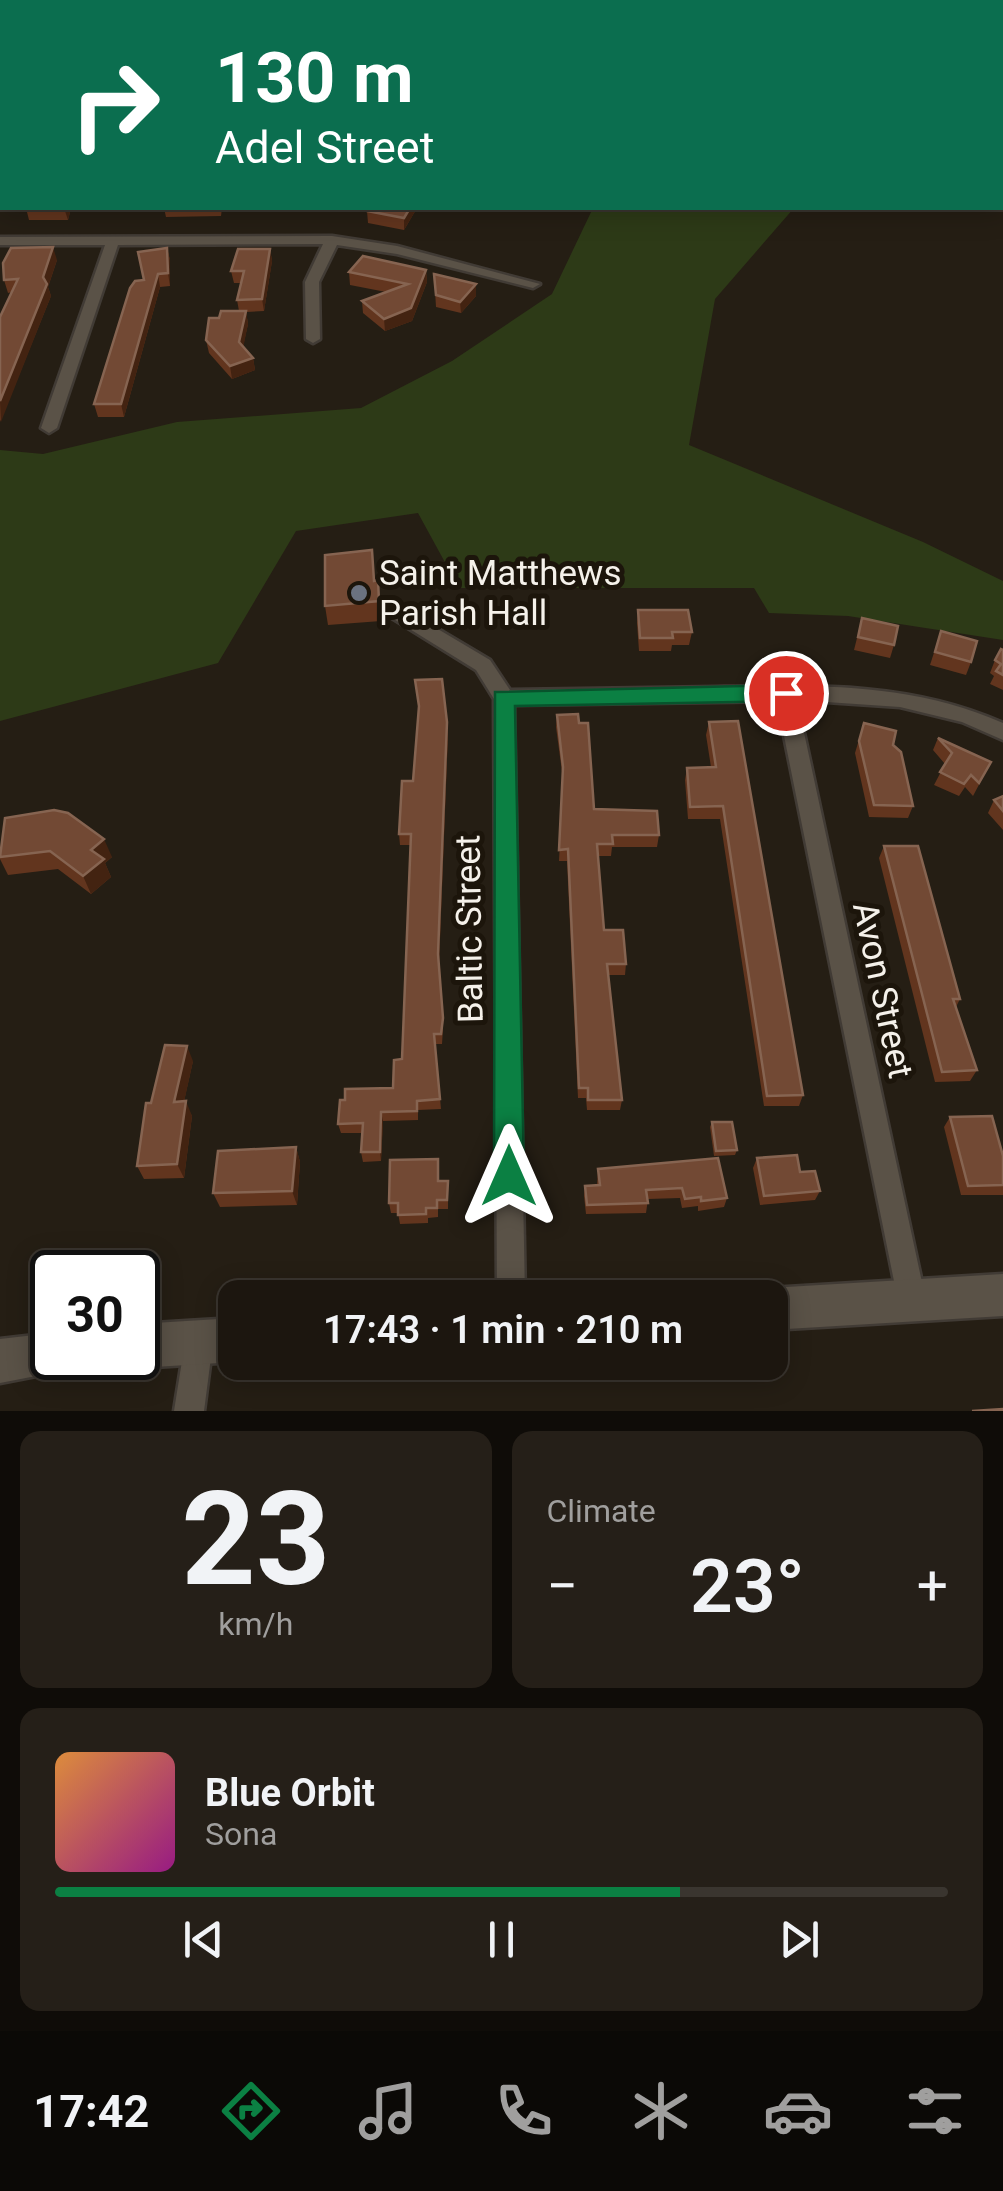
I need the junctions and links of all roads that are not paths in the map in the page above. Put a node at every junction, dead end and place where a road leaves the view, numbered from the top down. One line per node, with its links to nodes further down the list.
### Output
1 (113, 240): 2 (street); 3 (street); 6 (street)
2 (332, 240): 4 (street); 5 (street)
3 (0, 241)
4 (533, 284)
5 (313, 339)
6 (50, 428)
7 (399, 613): 9 (street)
8 (786, 693): 9 (street); 10 (street); 13 (street, Avon Street)
9 (504, 698): 11 (street, Baltic Street)
10 (1003, 732)
11 (511, 1280)
12 (1003, 1294): 13 (main road)
13 (912, 1300): 14 (main road)
14 (788, 1308)
15 (217, 1341): 16 (main road); 19 (street)
16 (160, 1345)
17 (30, 1358): 18 (main road)
18 (0, 1361)
19 (189, 1411)

